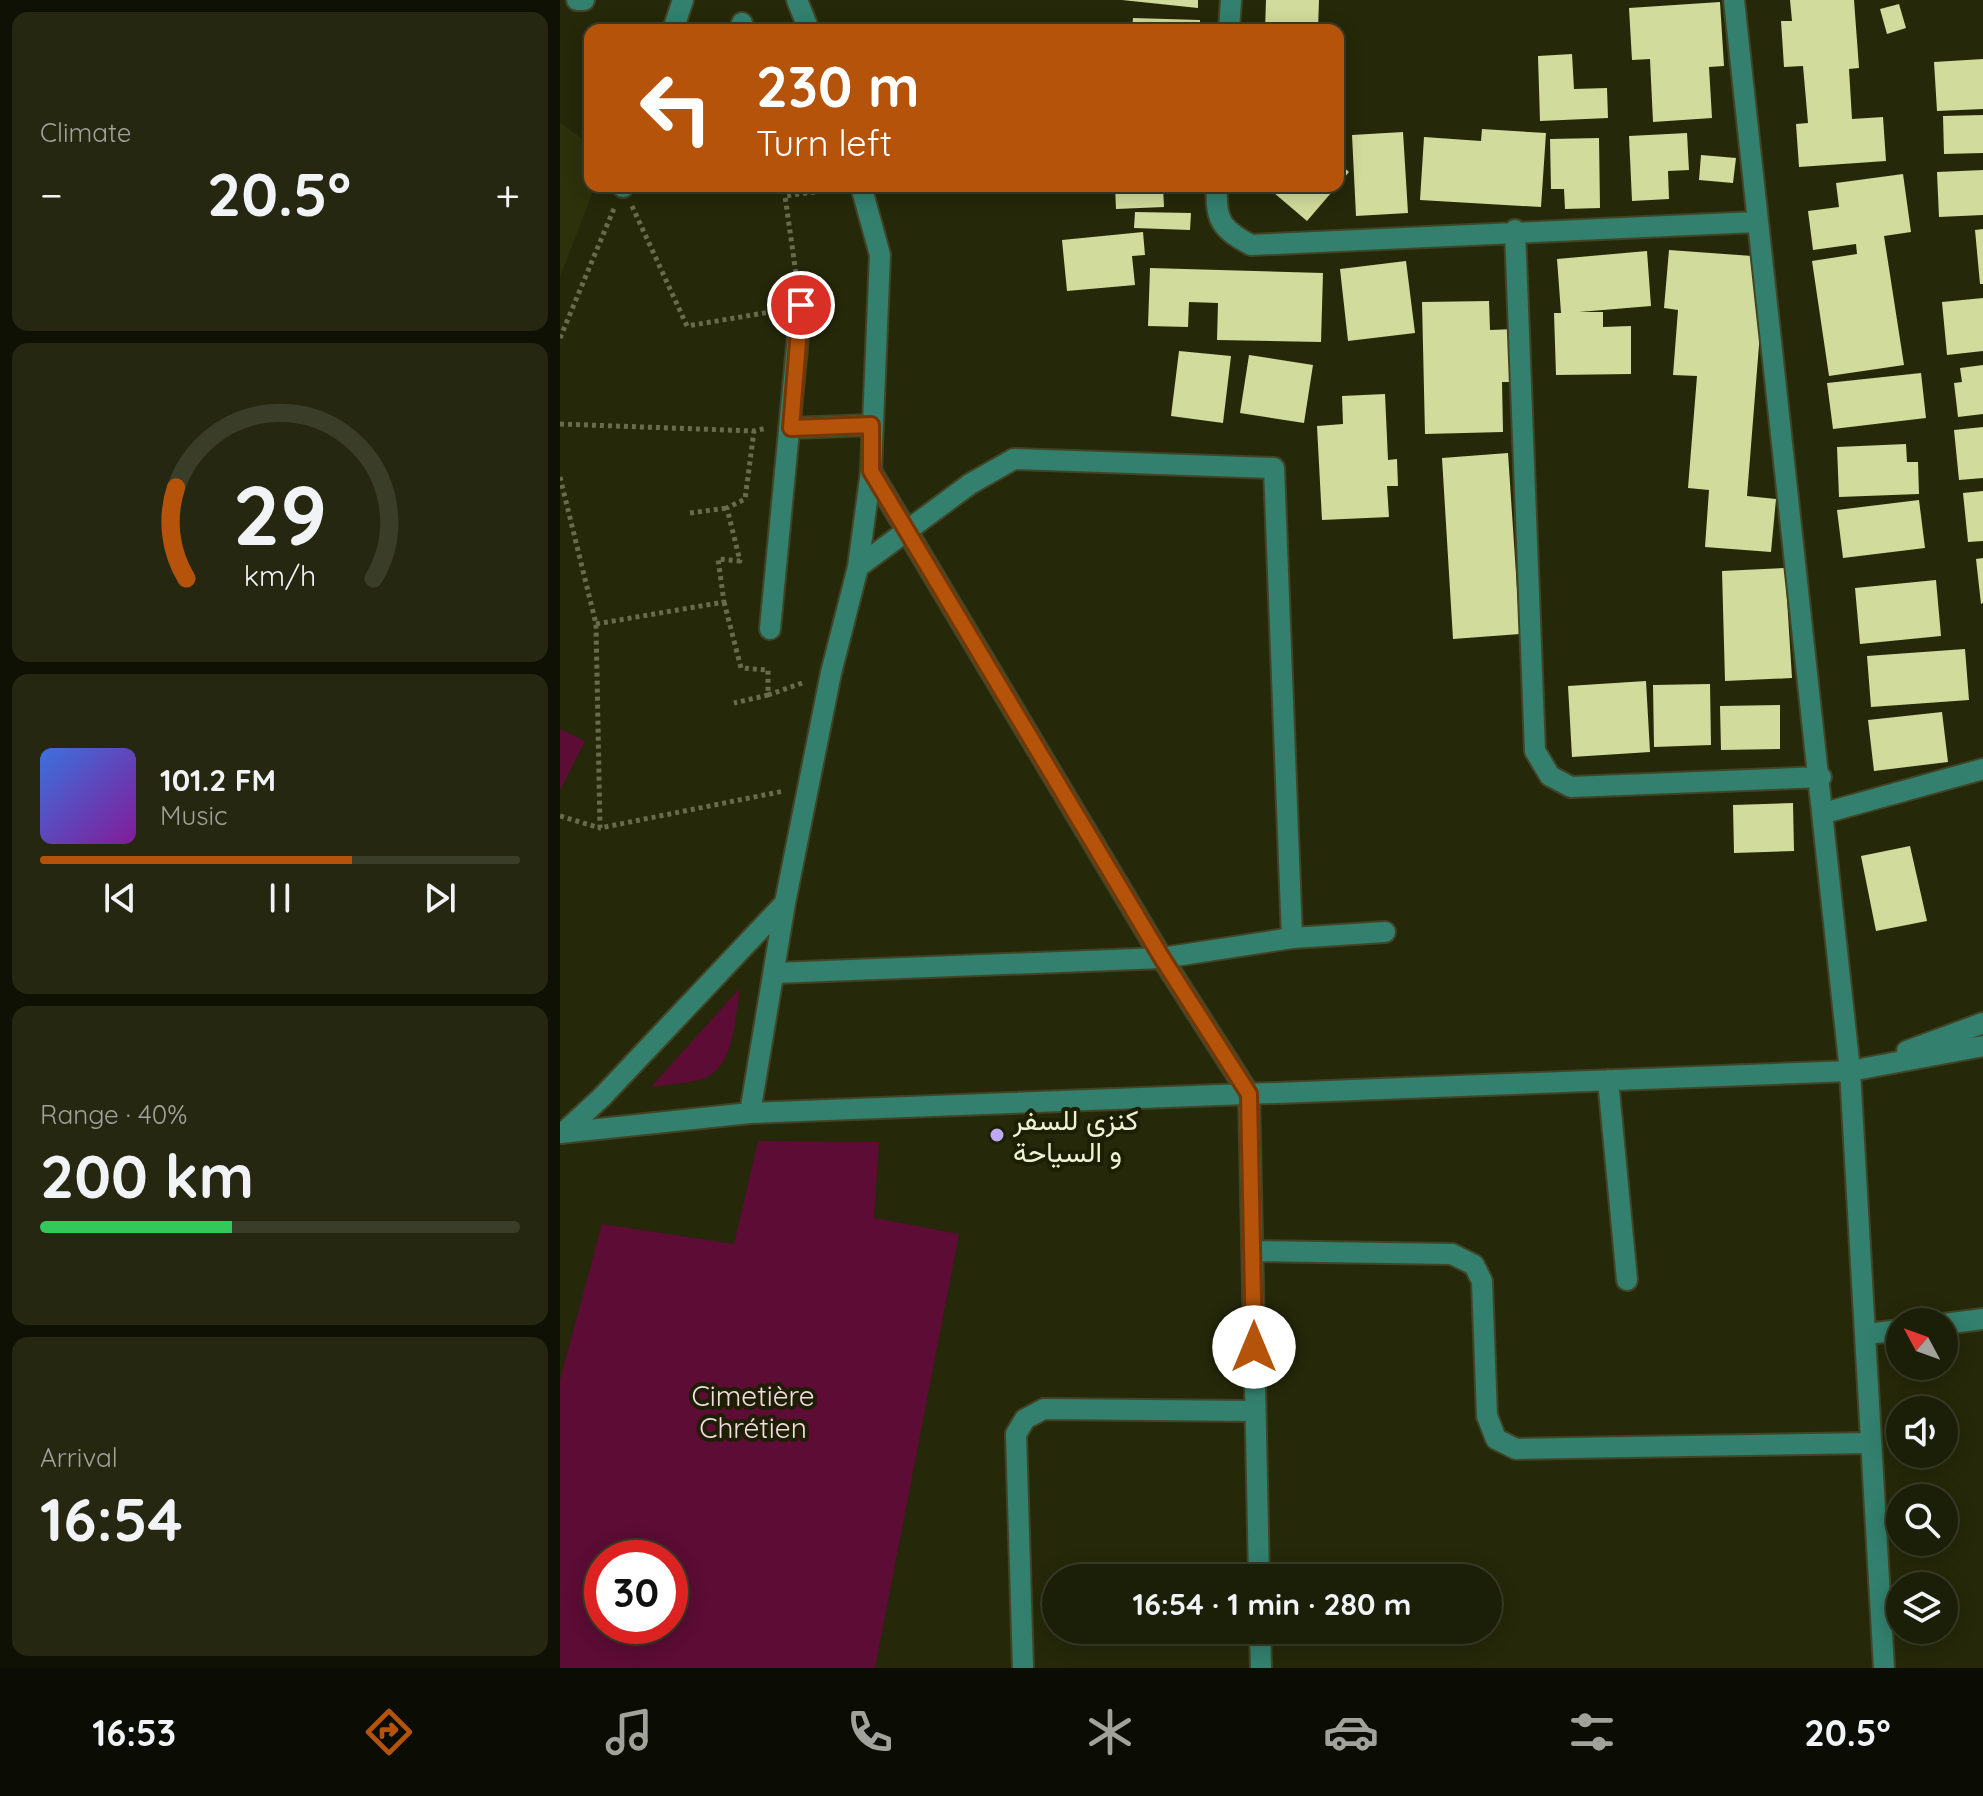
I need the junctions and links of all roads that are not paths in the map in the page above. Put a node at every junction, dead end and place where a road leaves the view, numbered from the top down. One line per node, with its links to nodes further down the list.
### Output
1 (577, 0): 2 (street)
2 (584, 0)
3 (683, 0): 7 (street)
4 (797, 0): 8 (street)
5 (1231, 0): 9 (street)
6 (1734, 0): 12 (street)
7 (675, 24)
8 (807, 24)
9 (1229, 24)
10 (863, 192): 15 (street)
11 (1217, 192): 13 (street)
12 (1756, 222): 13 (street); 22 (street)
13 (1515, 230): 22 (street)
14 (801, 305): 16 (street)
15 (871, 425): 16 (street); 17 (street)
16 (791, 428): 20 (street)
17 (871, 471): 18 (street); 19 (street)
18 (907, 528): 19 (street); 26 (street); 27 (street)
19 (858, 567): 24 (street)
20 (770, 629)
21 (1983, 769): 23 (street)
22 (1821, 777): 23 (street)
23 (1824, 813): 31 (street)
24 (785, 903): 28 (street); 35 (street)
25 (1385, 932): 26 (street)
26 (1292, 938): 27 (street)
27 (1162, 958): 28 (street); 33 (street)
28 (775, 973): 34 (street)
29 (1983, 1023): 31 (street)
30 (1983, 1046): 31 (street)
31 (1850, 1071): 32 (street); 41 (street)
32 (1608, 1080): 33 (street); 37 (street)
33 (1249, 1094): 34 (street); 36 (street)
34 (750, 1113): 35 (street)
35 (561, 1134)
36 (1255, 1251): 42 (street); 43 (street)
37 (1627, 1280)
38 (1983, 1319): 39 (street)
39 (1958, 1322)
40 (1886, 1332): 41 (street)
41 (1867, 1334): 43 (street)
42 (1254, 1411): 44 (street); 46 (street)
43 (1869, 1443): 48 (street)
44 (1259, 1564)
45 (1260, 1644): 47 (street)
46 (1023, 1668)
47 (1261, 1668)
48 (1884, 1668)

